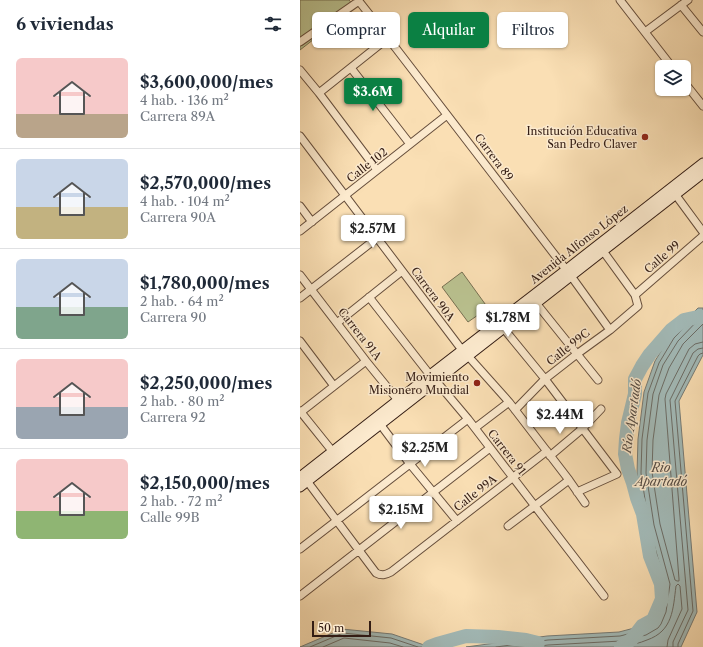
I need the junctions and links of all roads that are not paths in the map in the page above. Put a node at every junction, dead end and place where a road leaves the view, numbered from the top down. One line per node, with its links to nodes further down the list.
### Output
1 (620, 0): 6 (street)
2 (688, 0): 4 (street)
3 (358, 1): 5 (street, Carrera 89); 8 (street)
4 (681, 5): 6 (street); 7 (street)
5 (367, 12)
6 (645, 32): 11 (street)
7 (703, 32)
8 (300, 42)
9 (376, 48): 12 (street)
10 (396, 48): 17 (street, Carrera 89)
11 (667, 60)
12 (351, 68): 15 (street); 19 (street)
13 (300, 70): 15 (street)
14 (691, 90): 16 (street)
15 (319, 93): 21 (street)
16 (702, 102)
17 (447, 115): 19 (street, Calle 102); 33 (street, Carrera 89)
18 (300, 136): 24 (street, Carrera 90A)
19 (410, 144): 21 (street, Calle 102)
20 (703, 163): 33 (street, Avenida Alfonso López)
21 (377, 170): 24 (street, Calle 102)
22 (703, 173): 23 (street, Avenida Alfonso López)
23 (676, 194): 28 (street); 31 (street, Avenida Alfonso López)
24 (345, 196): 26 (street, Calle 102); 30 (street, Carrera 90A)
25 (300, 206): 26 (street)
26 (312, 222): 27 (street, Calle 102)
27 (300, 231)
28 (703, 232)
29 (703, 236): 36 (street, Calle 99)
30 (377, 238): 32 (street, Carrera 90A); 35 (street)
31 (603, 251): 33 (street, Avenida Alfonso López); 36 (street)
32 (402, 271): 37 (street); 44 (street, Carrera 90A)
33 (569, 273): 39 (street, Avenida Alfonso López); 42 (street, Carrera 89); 44 (street, Avenida Alfonso López)
34 (300, 275): 35 (street, Carrera 91A)
35 (311, 289): 38 (street); 40 (street, Carrera 91A)
36 (635, 296): 42 (street, Calle 99C)
37 (369, 297): 40 (street); 47 (street, Carrera 91)
38 (300, 298)
39 (536, 304): 41 (street, Avenida Alfonso López); 45 (street)
40 (337, 322): 46 (street, Carrera 91A)
41 (504, 329): 44 (street, Avenida Alfonso López); 48 (street)
42 (610, 330): 45 (street, Calle 99C)
43 (300, 341): 50 (street)
44 (465, 353): 47 (street, Avenida Alfonso López); 51 (street, Carrera 90A)
45 (577, 354): 48 (street, Calle 99C); 49 (street)
46 (366, 361): 50 (street); 52 (street, Carrera 91A)
47 (433, 378): 52 (street, Avenida Alfonso López); 56 (street, Carrera 91)
48 (545, 379): 54 (street, Calle 99C); 59 (street)
49 (598, 380)
50 (334, 386): 55 (street)
51 (509, 402): 54 (street, Carrera 90A); 58 (street)
52 (401, 403): 57 (street, Avenida Alfonso López); 61 (street, Avenida Alfonso López)
53 (601, 408): 59 (street, Calle 99A)
54 (515, 410): 62 (street, Carrera 90A)
55 (300, 411): 61 (street)
56 (468, 419): 58 (street, Carrera 91); 63 (street)
57 (380, 424): 63 (street); 65 (street, Avenida Alfonso López)
58 (475, 428): 60 (street, Carrera 91)
59 (582, 429): 62 (street, Calle 99A); 67 (street)
60 (490, 448): 64 (street, Carrera 91); 68 (street)
61 (333, 452): 65 (street, Avenida Alfonso López)
62 (549, 454): 64 (street, Calle 99A); 66 (street, Carrera 90A)
63 (410, 464): 68 (street); 71 (street)
64 (513, 478): 70 (street, Carrera 91); 72 (street, Calle 99A)
65 (302, 479): 71 (street)
66 (569, 480): 67 (street, Carrera 90A); 70 (street)
67 (577, 492): 69 (street, Carrera 90A)
68 (434, 493): 72 (street); 75 (street)
69 (584, 503)
70 (535, 506): 73 (street); 77 (street, Carrera 91)
71 (336, 521): 74 (street); 75 (street)
72 (456, 521): 75 (street, Calle 99A)
73 (508, 526)
74 (300, 549)
75 (359, 551): 76 (street)
76 (300, 596)
77 (604, 596)

